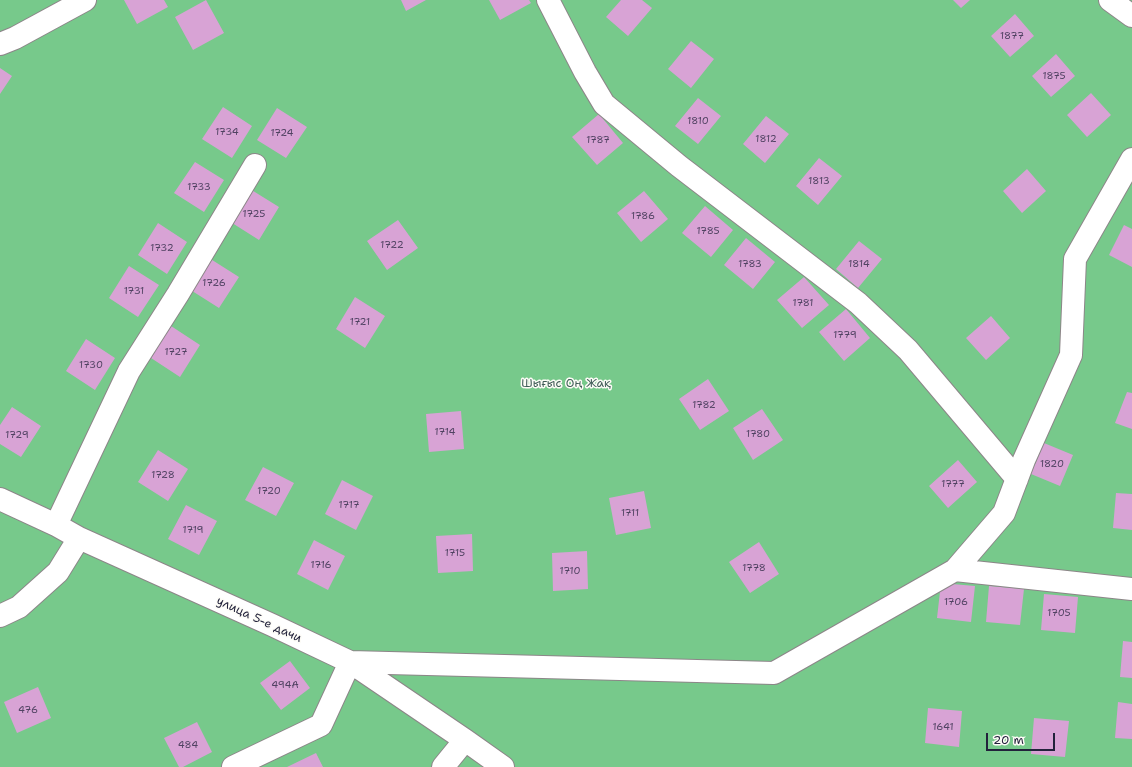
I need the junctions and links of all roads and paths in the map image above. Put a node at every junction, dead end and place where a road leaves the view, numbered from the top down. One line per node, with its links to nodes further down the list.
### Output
1 (85, 0): 5 (street)
2 (548, 0): 8 (street)
3 (1110, 0): 4 (street)
4 (1132, 16)
5 (0, 44)
6 (1132, 159): 8 (street)
7 (255, 165): 10 (street)
8 (1016, 479): 12 (street)
9 (0, 499): 10 (street, улица 5-е дачи)
10 (56, 525): 11 (street, улица 5-е дачи)
11 (79, 538): 14 (street); 15 (street, улица 5-е дачи)
12 (955, 570): 13 (street); 15 (street)
13 (1132, 589)
14 (0, 616)
15 (350, 662): 16 (street, улица 5-е дачи); 17 (street)
16 (465, 740): 18 (street); 19 (street, улица 5-е дачи)
17 (234, 767)
18 (443, 767)
19 (504, 767)

